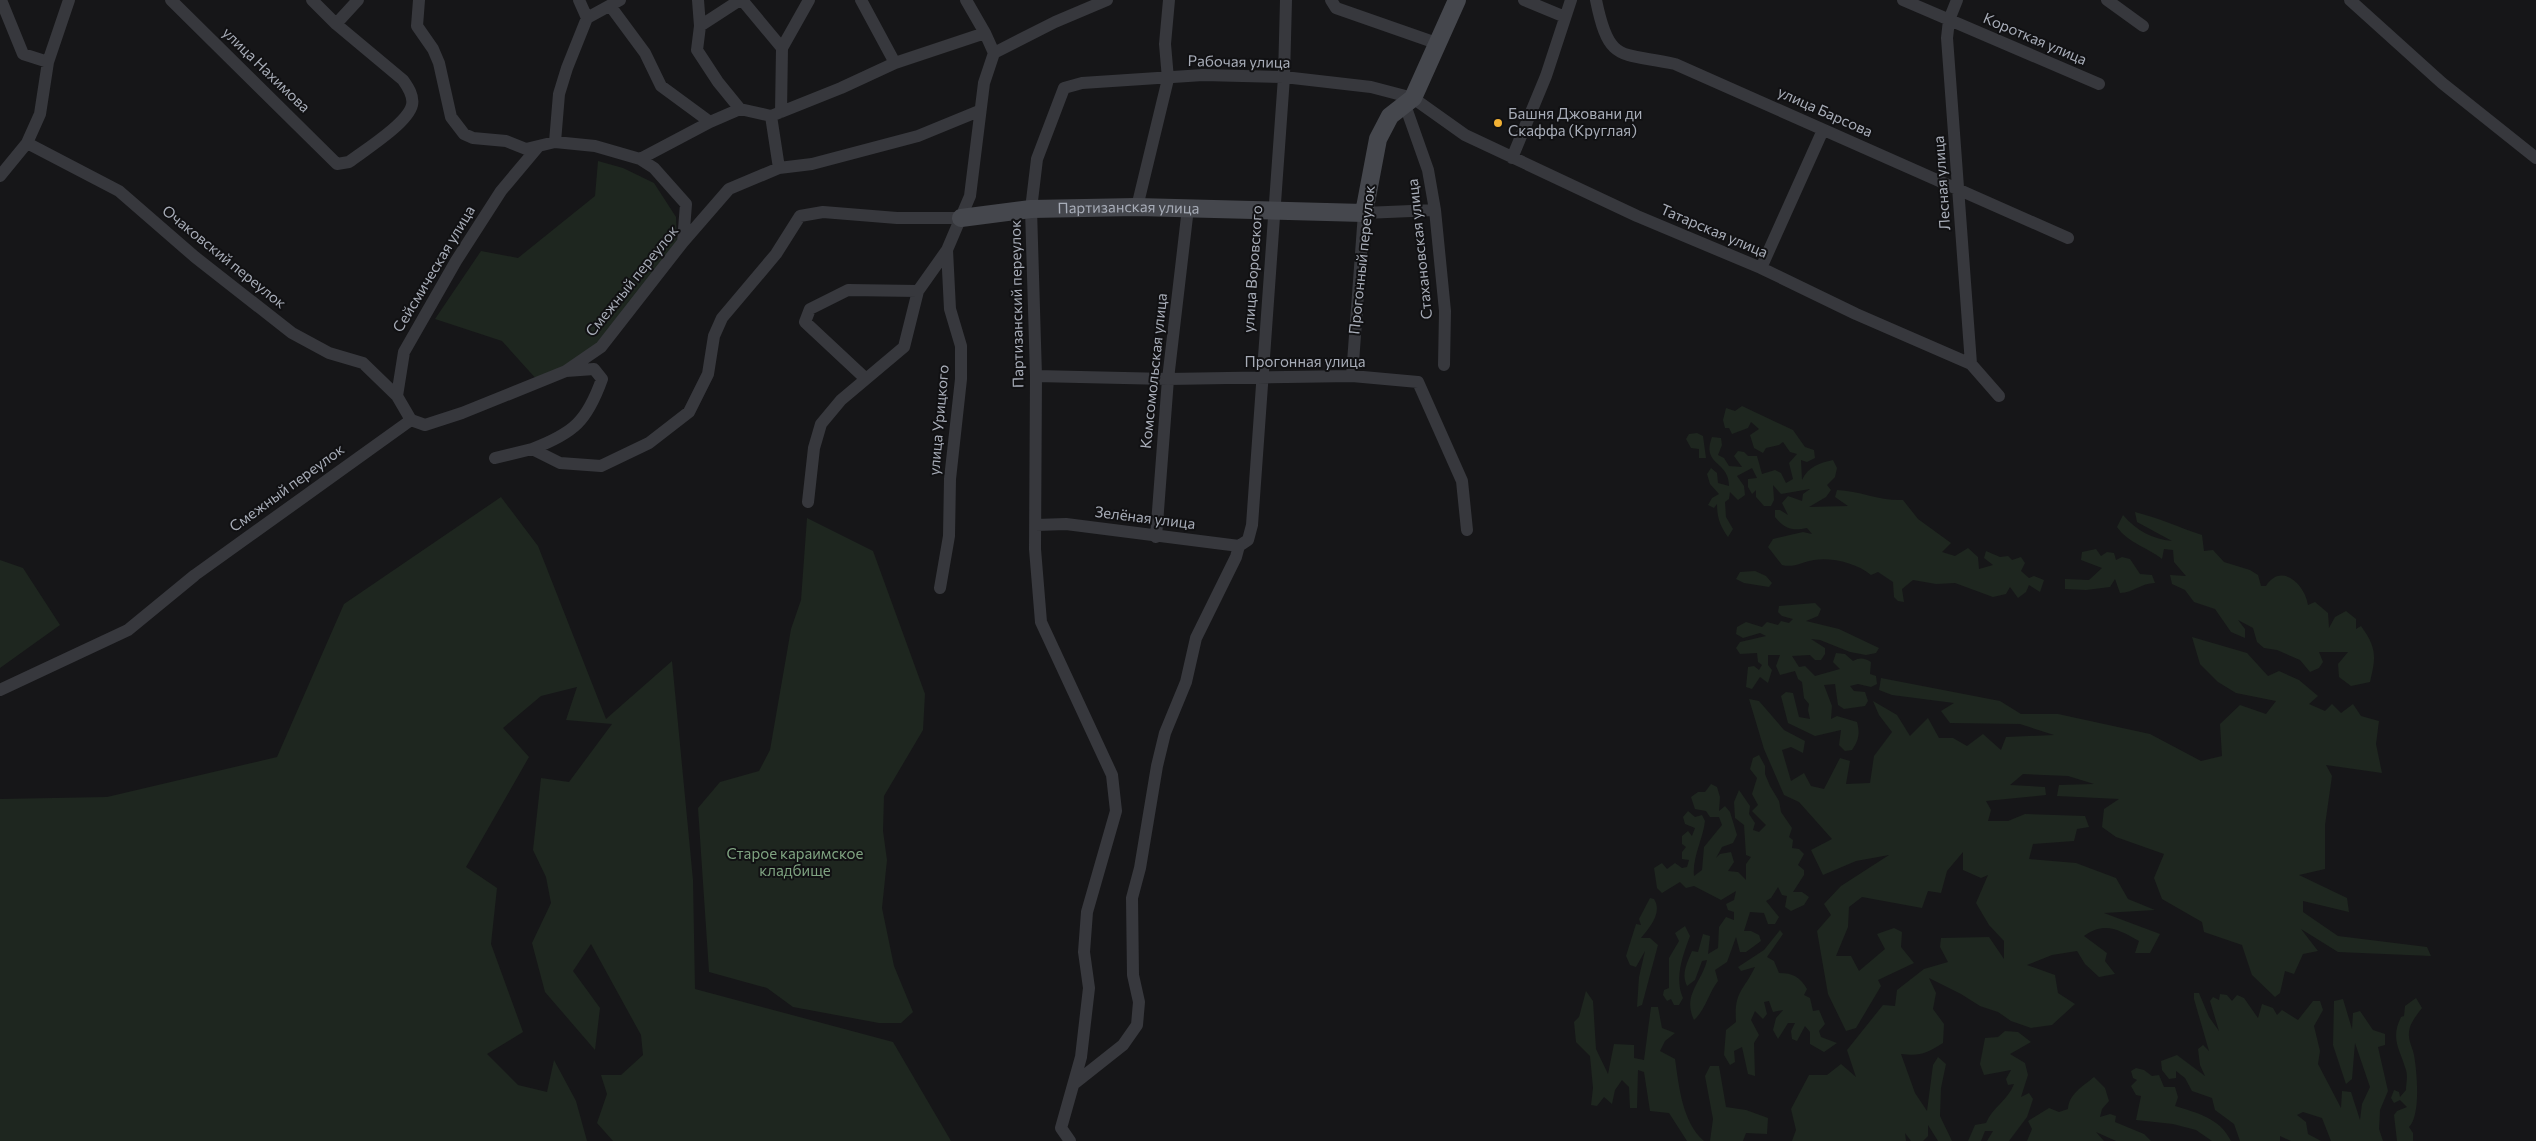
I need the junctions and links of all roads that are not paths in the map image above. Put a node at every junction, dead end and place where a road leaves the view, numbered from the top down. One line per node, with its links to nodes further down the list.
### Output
1 (1, 0): 36 (street)
2 (69, 0): 36 (street)
3 (171, 0): 29 (street, улица Нахимова)
4 (312, 0): 29 (street)
5 (358, 0): 29 (street)
6 (418, 0): 50 (street)
7 (579, 0): 27 (street)
8 (698, 0): 30 (street)
9 (741, 0): 30 (street); 34 (street)
10 (809, 0): 34 (street)
11 (860, 0): 37 (street)
12 (966, 0): 32 (street)
13 (1107, 0): 35 (street)
14 (1169, 0): 39 (street)
15 (1286, 0): 38 (street, улица Воровского)
16 (1331, 0): 33 (street)
17 (1458, 0): 33 (street)
18 (1524, 0): 26 (street)
19 (1571, 0): 26 (street)
20 (1596, 0): 47 (street, улица Барсова)
21 (1903, 0): 28 (street, Короткая улица)
22 (1957, 0): 28 (street, Лесная улица)
23 (2107, 0): 31 (street)
24 (2350, 0): 52 (street)
25 (615, 3): 27 (street); 46 (street)
26 (1566, 17): 51 (street)
27 (587, 18): 48 (street)
28 (1949, 20): 40 (street, Короткая улица); 56 (street, Лесная улица)
29 (336, 24)
30 (700, 26): 43 (street)
31 (2143, 26)
32 (985, 33): 35 (street); 37 (street)
33 (1439, 44): 42 (street)
34 (782, 48): 45 (street)
35 (994, 53): 44 (street, улица Урицкого)
36 (48, 62): 49 (street)
37 (894, 63): 45 (street)
38 (1284, 77): 39 (street, Рабочая улица); 42 (street, Рабочая улица); 60 (street, улица Воровского)
39 (1168, 79): 41 (street, Рабочая улица); 57 (street)
40 (2099, 84)
41 (1064, 88): 59 (street, Партизанский переулок)
42 (1409, 101): 51 (street, Татарская улица); 61 (street, Стахановская улица); 62 (street, Прогонный переулок)
43 (740, 109): 45 (street); 46 (street)
44 (979, 111): 54 (street, Смежный переулок); 63 (street, улица Урицкого)
45 (776, 114): 54 (street)
46 (710, 122): 53 (street)
47 (1824, 130): 56 (street, улица Барсова); 67 (street)
48 (555, 142): 50 (street); 53 (street)
49 (27, 143): 55 (street); 77 (street, Очаковский переулок)
50 (538, 147): 77 (street, Сейсмическая улица)
51 (1512, 158): 67 (street, Татарская улица)
52 (2536, 158)
53 (640, 159): 65 (street)
54 (779, 168): 65 (street, Смежный переулок)
55 (0, 176)
56 (1959, 189): 64 (street, улица Барсова); 69 (street, Лесная улица)
57 (1137, 207): 58 (street, Партизанская улица); 59 (street, Партизанская улица)
58 (1188, 208): 60 (street, Партизанская улица); 75 (street, Комсомольская улица)
59 (1031, 209): 63 (street, Партизанская улица); 72 (street, Партизанский переулок)
60 (1273, 210): 62 (street, Партизанская улица); 76 (street, улица Воровского)
61 (1435, 210): 62 (street, Партизанская улица); 70 (street, Стахановская улица)
62 (1364, 213): 73 (street, Прогонный переулок)
63 (961, 218): 66 (street, улица Урицкого); 80 (street, Партизанская улица)
64 (2068, 238)
65 (683, 242): 71 (street, Смежный переулок)
66 (947, 250): 68 (street); 87 (street, улица Урицкого)
67 (1761, 268): 69 (street, Татарская улица)
68 (918, 291): 74 (street); 74 (street)
69 (1972, 364): 78 (street, Татарская улица)
70 (1444, 365)
71 (566, 371): 79 (street, Смежный переулок); 80 (street)
72 (1036, 376): 75 (street, Прогонная улица); 83 (street, Партизанский переулок)
73 (1352, 376): 76 (street, Прогонная улица); 84 (street, Прогонная улица)
74 (866, 379): 82 (street)
75 (1168, 379): 76 (street, Прогонная улица); 85 (street, Комсомольская улица)
76 (1262, 379): 86 (street, улица Воровского)
77 (397, 396): 79 (street)
78 (1999, 396)
79 (411, 420): 88 (street, Смежный переулок)
80 (532, 449): 81 (street)
81 (495, 458)
82 (808, 502)
83 (1036, 525): 85 (street, Зелёная улица); 89 (street, Партизанский переулок)
84 (1467, 530)
85 (1156, 537): 86 (street, Зелёная улица)
86 (1244, 543): 89 (street, улица Воровского)
87 (940, 588)
88 (0, 690)
89 (1074, 1083): 90 (street, Партизанский переулок)
90 (1070, 1141)

